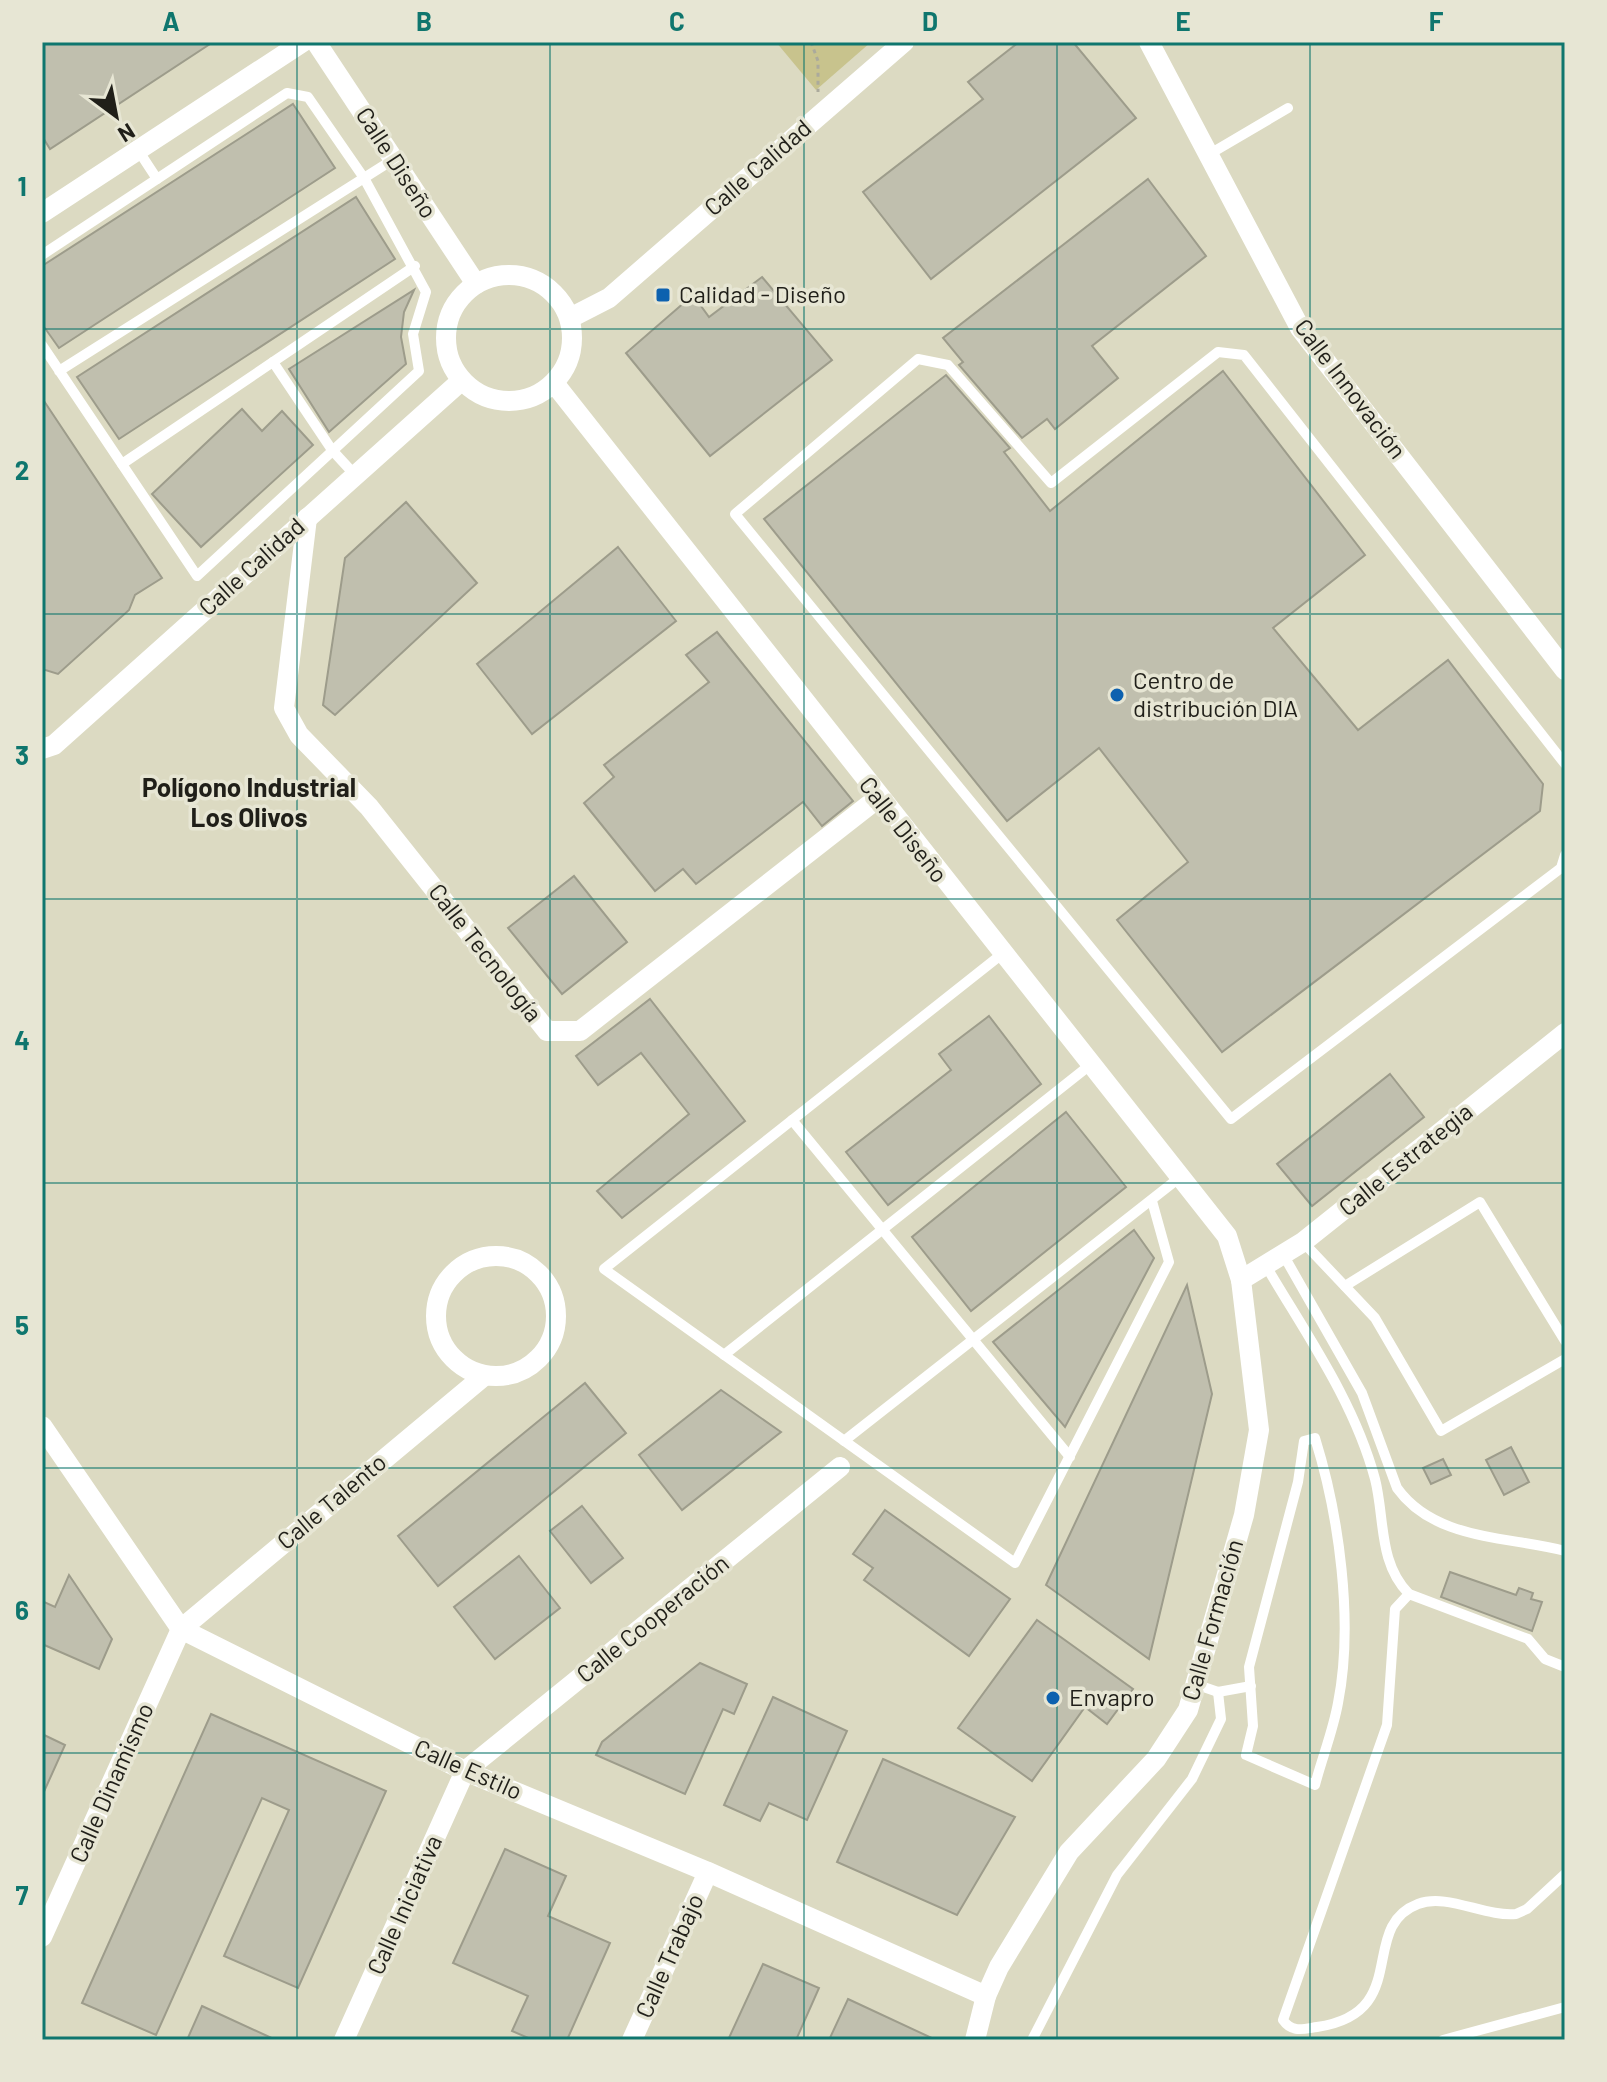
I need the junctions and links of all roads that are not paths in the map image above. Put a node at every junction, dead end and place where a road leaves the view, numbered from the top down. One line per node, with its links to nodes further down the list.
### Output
1 (303, 42): 6 (street)
2 (316, 42): 8 (street, Calle Diseño)
3 (904, 42): 15 (street, Calle Calidad)
4 (1149, 42): 7 (street, Calle Innovación)
5 (1288, 108): 7 (lane)
6 (138, 150): 10 (lane); 11 (street)
7 (1208, 155): 25 (street, Calle Innovación)
8 (394, 159): 9 (lane); 14 (street, Calle Diseño)
9 (364, 178): 10 (lane); 13 (lane); 18 (lane)
10 (157, 179): 12 (lane)
11 (42, 213)
12 (42, 255)
13 (415, 266): 17 (lane); 21 (lane)
14 (476, 284): 15 (street); 19 (street)
15 (570, 318): 20 (street)
16 (42, 345): 18 (lane)
17 (273, 362): 21 (lane); 22 (lane)
18 (59, 371): 22 (lane)
19 (461, 381): 20 (street); 23 (street, Calle Calidad)
20 (554, 383): 28 (street, Calle Diseño)
21 (332, 450): 22 (lane); 23 (lane)
22 (122, 464)
23 (355, 475): 24 (street, Calle Calidad)
24 (307, 518): 26 (street, Calle Calidad); 28 (street, Calle Tecnología)
25 (1565, 670)
26 (42, 749)
27 (1565, 764): 30 (lane)
28 (878, 798): 31 (street, Calle Diseño)
29 (1565, 855): 30 (lane)
30 (1563, 868)
31 (1002, 954): 33 (street, Calle Diseño); 34 (lane)
32 (1565, 1033): 38 (street, Calle Estrategia)
33 (1090, 1065): 35 (street, Calle Diseño); 37 (lane)
34 (792, 1120): 37 (lane); 45 (lane)
35 (1179, 1178): 36 (lane); 41 (street, Calle Diseño)
36 (1152, 1201): 43 (lane); 50 (lane)
37 (883, 1230): 43 (lane); 45 (lane)
38 (1303, 1242): 39 (street, Calle Estrategia); 42 (lane)
39 (1284, 1256): 40 (street, Calle Estrategia); 52 (lane)
40 (1266, 1266): 41 (street, Calle Estrategia); 53 (lane)
41 (1241, 1280): 56 (street, Calle Formación)
42 (1345, 1286): 44 (lane); 46 (lane)
43 (973, 1341): 49 (lane); 50 (lane)
44 (1565, 1341)
45 (724, 1355): 49 (lane)
46 (1565, 1359)
47 (484, 1376): 47 (street); 54 (street, Calle Talento)
48 (42, 1426): 54 (street, Calle Estilo)
49 (844, 1441): 50 (lane)
50 (1070, 1457)
51 (840, 1467): 59 (street, Calle Cooperación)
52 (1565, 1551)
53 (1409, 1594): 55 (lane); 61 (lane)
54 (181, 1629): 59 (street, Calle Estilo); 62 (street, Calle Dinamismo)
55 (1565, 1667)
56 (1195, 1684): 58 (lane); 63 (street, Calle Formación)
57 (1251, 1686): 57 (lane); 58 (lane)
58 (1218, 1692): 68 (lane)
59 (465, 1771): 60 (street, Calle Estilo); 65 (street, Calle Iniciativa)
60 (708, 1872): 63 (street, Calle Estilo); 66 (street, Calle Trabajo)
61 (1565, 1874)
62 (42, 1937)
63 (986, 1996): 67 (street, Calle Formación)
64 (1565, 2007): 69 (lane)
65 (344, 2040)
66 (632, 2040)
67 (975, 2040)
68 (1032, 2040)
69 (1443, 2040)

